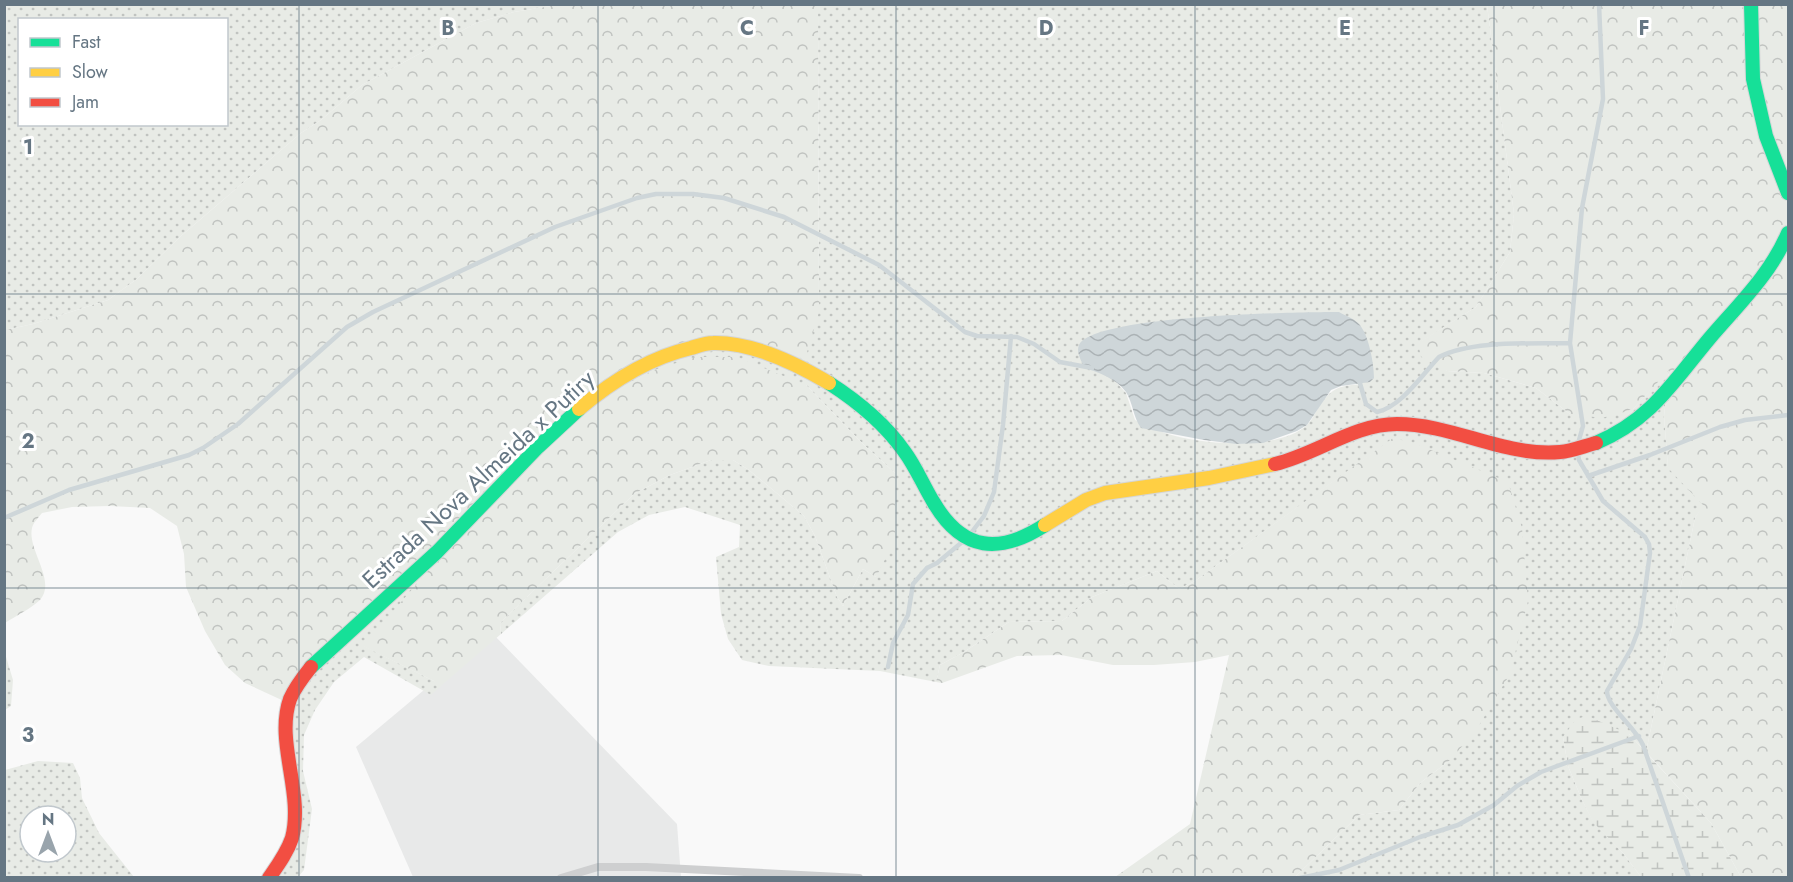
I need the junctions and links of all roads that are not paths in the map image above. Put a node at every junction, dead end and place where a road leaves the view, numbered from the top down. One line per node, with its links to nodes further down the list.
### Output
1 (1751, 4): 2 (street)
2 (1788, 193)
3 (1788, 233): 4 (street, Estrada Nova Almeida x Putiry)
4 (269, 878)
5 (561, 878): 6 (lane)
6 (859, 878)

